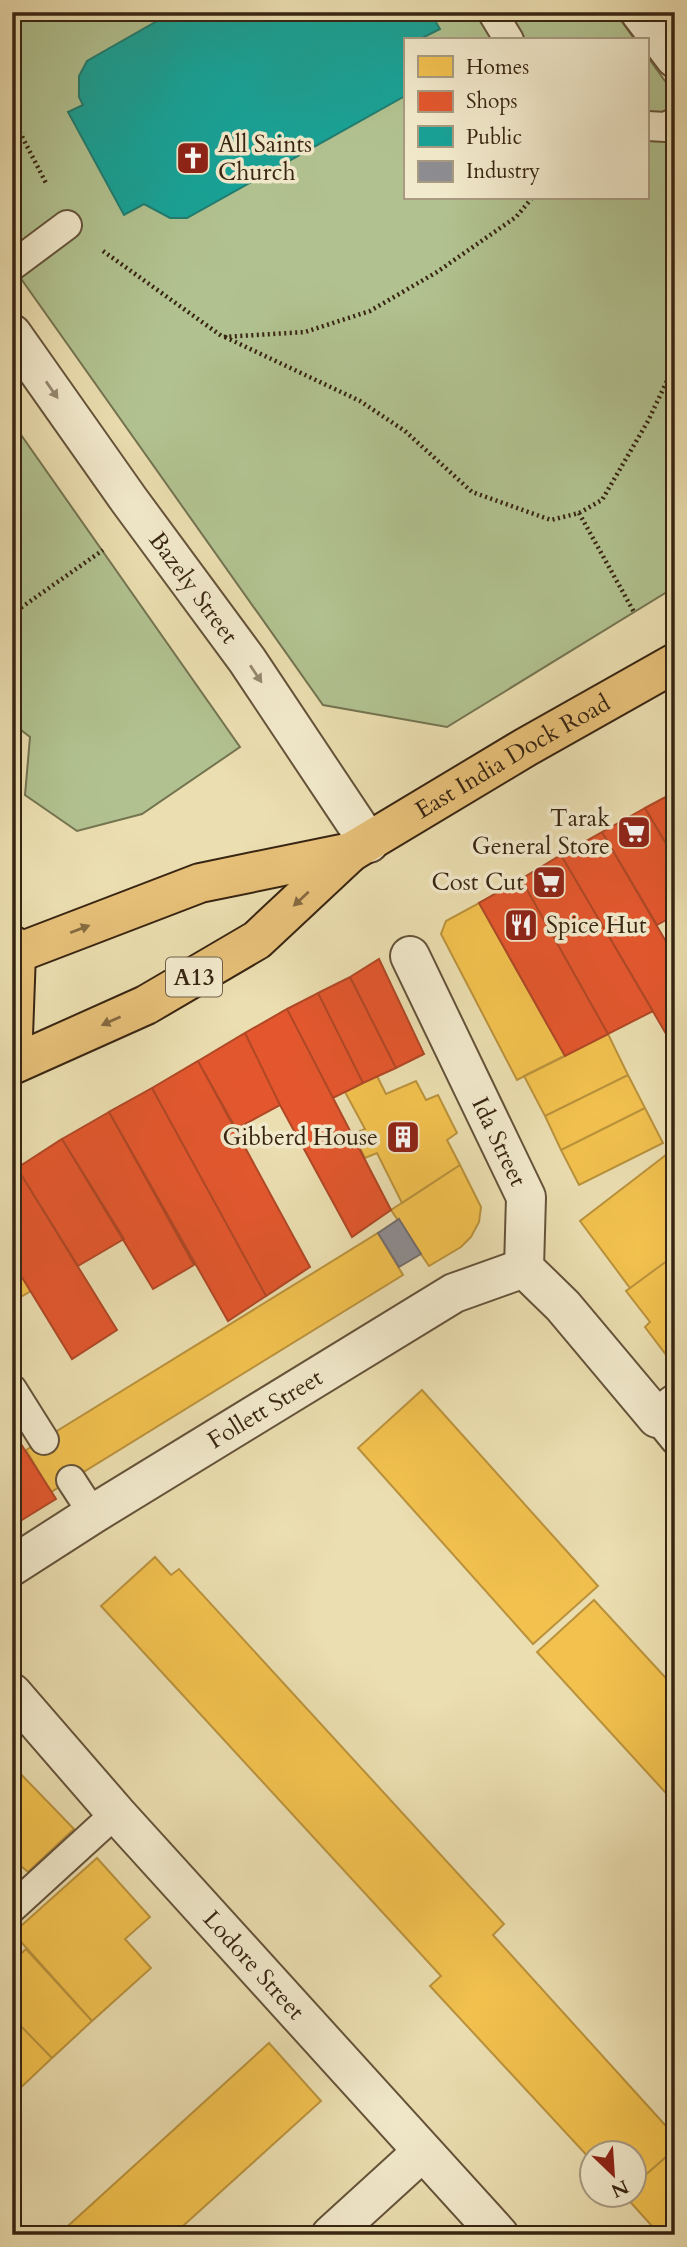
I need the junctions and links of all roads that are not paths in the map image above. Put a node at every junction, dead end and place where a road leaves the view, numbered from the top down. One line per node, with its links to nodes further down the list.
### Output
1 (492, 12): 3 (lane)
2 (640, 12): 4 (street)
3 (508, 38)
4 (675, 58)
5 (675, 122): 6 (lane)
6 (648, 126)
7 (67, 225): 8 (lane)
8 (12, 266)
9 (12, 334): 11 (street, Bazely Street, one-way to 11)
10 (675, 663): 11 (main road, East India Dock Road / A13)
11 (360, 848): 12 (main road, East India Dock Road / A13, one-way to 11); 14 (main road, East India Dock Road / A13, one-way to 14)
12 (14, 951): 14 (main road)
13 (410, 956): 15 (street, Ida Street)
14 (12, 1064)
15 (524, 1268): 17 (street); 20 (street, Follett Street)
16 (12, 1389): 18 (lane)
17 (669, 1421)
18 (44, 1440)
19 (71, 1480): 20 (lane)
20 (93, 1514): 21 (street, Follett Street)
21 (12, 1566)
22 (12, 1693): 23 (street, Lodore Street)
23 (116, 1813): 24 (lane); 25 (street, Lodore Street)
24 (12, 1908)
25 (422, 2152): 26 (street); 27 (street, Lodore Street)
26 (331, 2235)
27 (499, 2235)

